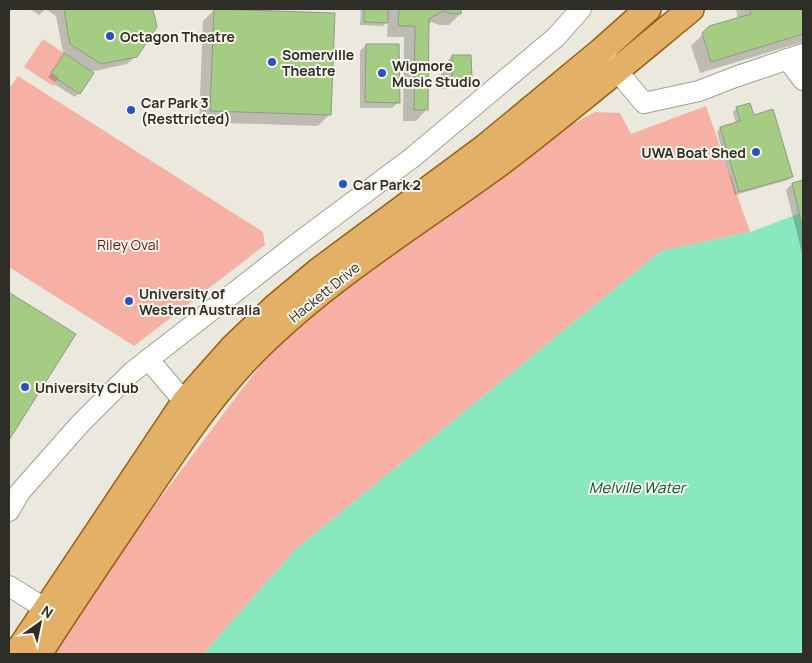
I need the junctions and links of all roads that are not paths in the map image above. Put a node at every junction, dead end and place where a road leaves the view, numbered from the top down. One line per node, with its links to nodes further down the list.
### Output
1 (581, 9): 8 (lane)
2 (648, 9): 4 (main road, Hackett Drive)
3 (691, 9): 6 (main road, Hackett Drive)
4 (601, 51): 6 (lane); 9 (main road, Hackett Drive)
5 (795, 57): 6 (lane); 7 (lane)
6 (616, 71): 9 (main road, Hackett Drive)
7 (803, 80)
8 (148, 359): 9 (lane); 10 (lane)
9 (191, 409): 12 (main road, Hackett Drive); 13 (main road, Hackett Drive)
10 (9, 511)
11 (9, 586): 13 (lane)
12 (76, 598): 13 (lane); 15 (main road, Hackett Drive)
13 (46, 609): 14 (main road, Hackett Drive)
14 (16, 654)
15 (39, 654)

